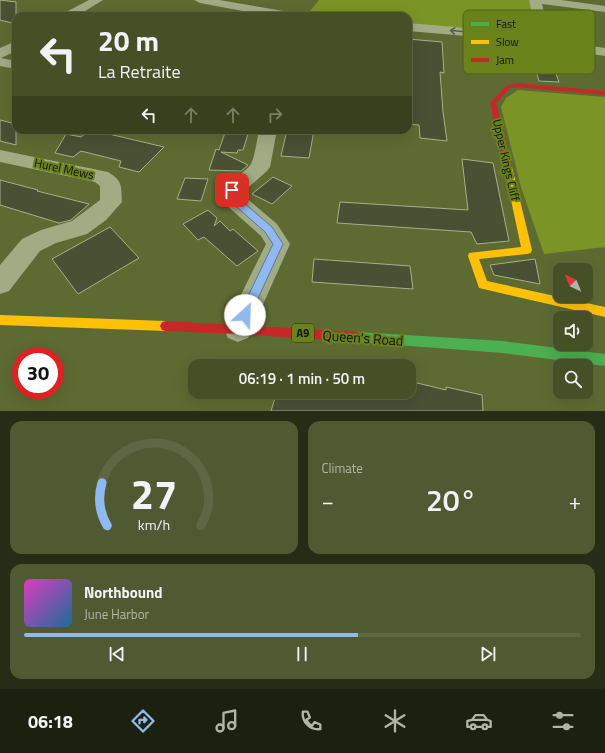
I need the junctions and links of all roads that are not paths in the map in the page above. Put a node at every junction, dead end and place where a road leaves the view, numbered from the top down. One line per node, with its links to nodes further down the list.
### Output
1 (97, 0): 5 (street)
2 (200, 0): 6 (street)
3 (605, 9): 4 (street)
4 (537, 10)
5 (75, 12)
6 (266, 12)
7 (412, 27): 8 (street, one-way to 7)
8 (463, 32)
9 (12, 47): 12 (street)
10 (595, 50): 11 (street)
11 (605, 52)
12 (0, 54)
13 (0, 62): 14 (street)
14 (12, 64)
15 (605, 93): 19 (street, Upper Kings Cliff)
16 (267, 134): 21 (street)
17 (0, 156): 18 (street, Hurel Mews)
18 (0, 283)
19 (605, 312)
20 (0, 320): 21 (street, Queen's Road / A9)
21 (238, 329): 22 (street, Queen's Road / A9)
22 (605, 360)

